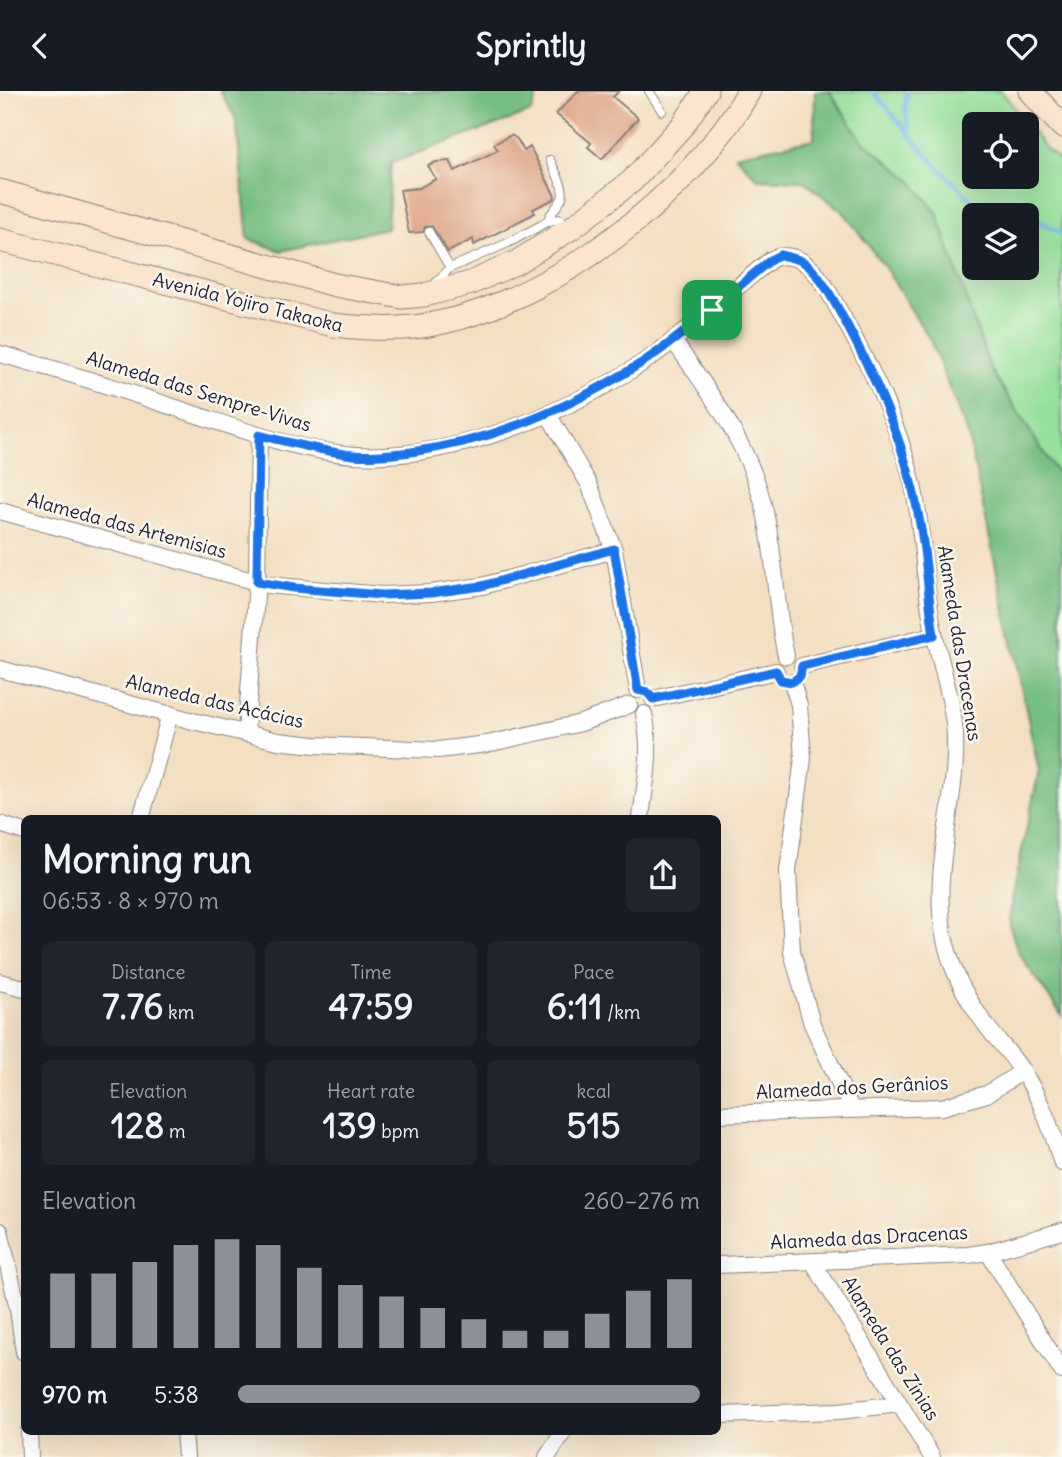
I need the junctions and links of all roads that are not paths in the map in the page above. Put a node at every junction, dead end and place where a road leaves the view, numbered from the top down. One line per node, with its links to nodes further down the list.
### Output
1 (649, 91): 5 (lane)
2 (706, 91): 10 (main road, Avenida Yojiro Takaoka)
3 (749, 91): 12 (main road, Avenida Yojiro Takaoka)
4 (1031, 94): 6 (main road)
5 (662, 111)
6 (1062, 126)
7 (550, 160): 9 (lane)
8 (0, 191): 15 (main road, Avenida Yojiro Takaoka)
9 (547, 222): 10 (lane); 14 (lane)
10 (573, 227): 15 (main road, Avenida Yojiro Takaoka)
11 (429, 232): 14 (lane)
12 (0, 240)
13 (794, 258): 16 (street, Alameda das Sempre-Vivas); 23 (street, Alameda das Dracenas)
14 (450, 268): 15 (lane)
15 (424, 295)
16 (673, 340): 18 (street, Alameda das Sempre-Vivas); 24 (street)
17 (0, 354): 19 (street, Alameda das Sempre-Vivas)
18 (548, 414): 19 (street, Alameda das Sempre-Vivas); 21 (street)
19 (259, 435): 22 (street)
20 (0, 511): 22 (street, Alameda das Artemisias)
21 (614, 549): 22 (street, Alameda das Artemisias); 29 (street)
22 (257, 582): 34 (street)
23 (934, 635): 25 (street); 41 (street, Alameda das Dracenas)
24 (786, 656): 25 (street); 27 (street)
25 (802, 666): 28 (street)
26 (0, 669): 32 (street, Alameda das Acácias)
27 (776, 671): 28 (street); 30 (street)
28 (792, 682): 42 (street)
29 (638, 690): 30 (street); 31 (street)
30 (653, 699): 33 (street)
31 (629, 705): 33 (street); 34 (street, Alameda das Acácias)
32 (170, 714): 34 (street, Alameda das Acácias); 35 (street)
33 (643, 714): 36 (street)
34 (246, 733)
35 (142, 815)
36 (642, 815)
37 (0, 824): 38 (street)
38 (21, 831)
39 (0, 982): 40 (street)
40 (21, 987)
41 (1023, 1071): 42 (street, Alameda dos Gerânios); 44 (street, Alameda das Dracenas)
42 (852, 1110): 43 (street, Alameda dos Gerânios)
43 (721, 1114)
44 (1062, 1163)
45 (0, 1231): 50 (street)
46 (1062, 1231): 47 (street, Alameda das Dracenas)
47 (988, 1252): 48 (street, Alameda das Dracenas); 51 (street)
48 (813, 1262): 49 (street, Alameda das Dracenas); 53 (street, Alameda das Zínias)
49 (721, 1265)
50 (21, 1330)
51 (1058, 1353): 52 (street)
52 (1062, 1371)
53 (900, 1404): 54 (street); 61 (street, Alameda das Zínias)
54 (721, 1415)
55 (29, 1435): 58 (street)
56 (184, 1435): 59 (street)
57 (561, 1435): 60 (street)
58 (30, 1457)
59 (186, 1457)
60 (547, 1457)
61 (932, 1457)

